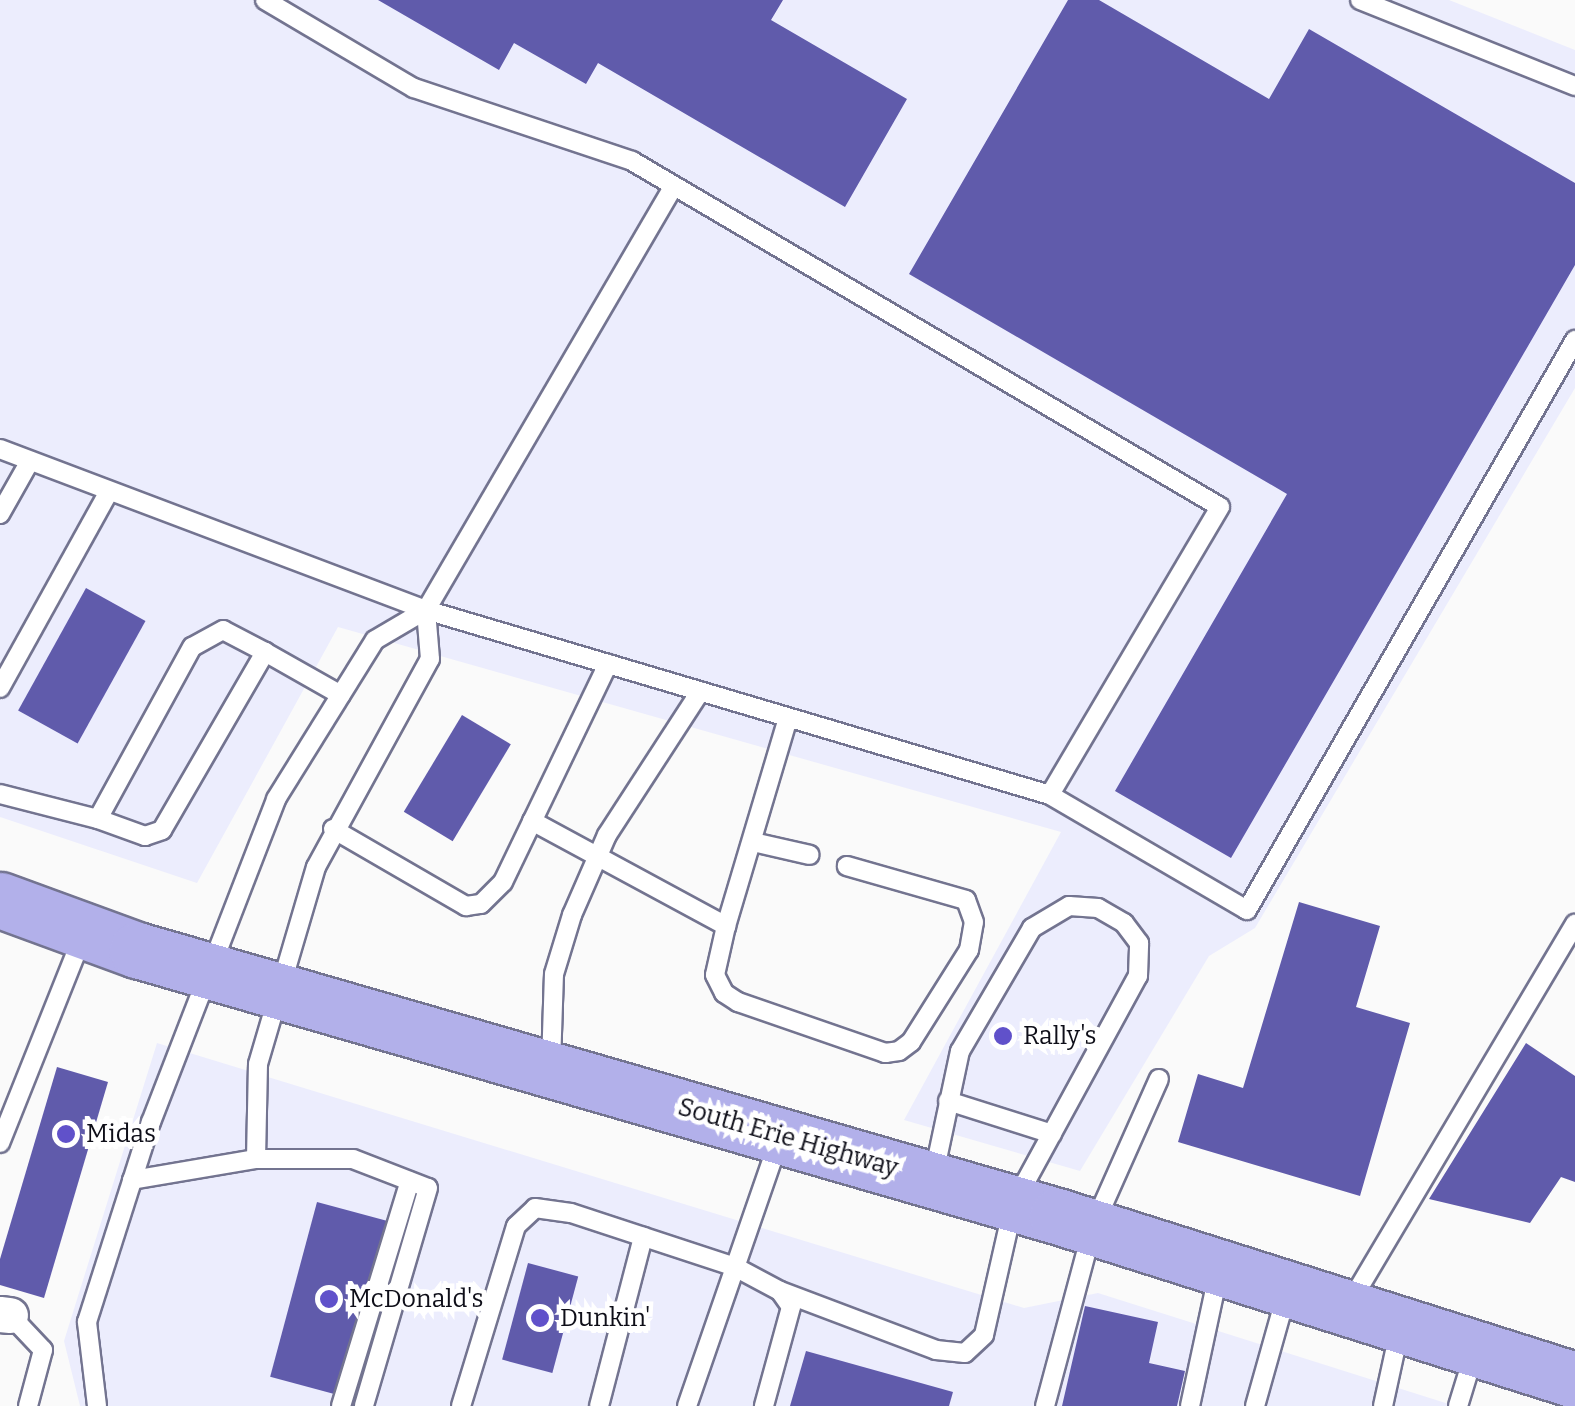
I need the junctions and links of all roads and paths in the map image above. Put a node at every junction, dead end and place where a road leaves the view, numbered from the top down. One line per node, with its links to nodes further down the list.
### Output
1 (265, 0): 4 (lane)
2 (1360, 0): 3 (lane)
3 (1575, 86)
4 (674, 186): 10 (lane); 18 (lane)
5 (1575, 340): 18 (lane)
6 (0, 449): 7 (lane)
7 (30, 460): 8 (lane); 9 (lane)
8 (109, 491): 10 (lane); 13 (lane)
9 (0, 514)
10 (426, 610): 12 (lane); 15 (lane); 21 (lane)
11 (265, 652): 15 (lane); 19 (lane); 19 (lane)
12 (608, 664): 14 (lane); 20 (lane)
13 (3, 675)
14 (700, 692): 16 (lane); 23 (lane)
15 (341, 694): 30 (lane)
16 (788, 718): 18 (lane); 22 (lane)
17 (0, 794): 19 (lane)
18 (1050, 795)
19 (98, 820)
20 (532, 821): 21 (lane); 23 (lane)
21 (333, 828): 31 (lane)
22 (753, 842): 24 (lane); 28 (lane)
23 (598, 855): 28 (lane); 32 (lane)
24 (810, 855)
25 (847, 866): 28 (lane)
26 (5, 912): 29 (main road, South Erie Highway)
27 (1575, 923): 49 (lane)
28 (726, 926)
29 (85, 931): 30 (main road, South Erie Highway); 37 (lane)
30 (212, 972): 31 (main road, South Erie Highway); 39 (lane)
31 (283, 994): 32 (main road, South Erie Highway); 38 (lane)
32 (551, 1069): 36 (main road, South Erie Highway)
33 (1158, 1079): 43 (lane)
34 (948, 1101): 35 (lane); 35 (lane); 40 (lane)
35 (1052, 1134): 42 (lane)
36 (780, 1136): 40 (main road, South Erie Highway); 45 (lane)
37 (0, 1144)
38 (256, 1160): 39 (lane); 41 (lane)
39 (132, 1180): 53 (lane)
40 (933, 1180): 42 (main road, South Erie Highway)
41 (410, 1181): 58 (lane); 59 (lane)
42 (1014, 1204): 43 (main road, South Erie Highway); 48 (lane)
43 (1092, 1227): 46 (main road, South Erie Highway); 64 (lane)
44 (643, 1236): 45 (lane); 60 (lane); 61 (lane)
45 (735, 1267): 48 (lane); 62 (lane)
46 (1220, 1268): 47 (main road, South Erie Highway); 65 (lane)
47 (1288, 1289): 49 (main road, South Erie Highway); 66 (lane)
48 (780, 1291): 63 (lane)
49 (1347, 1308): 51 (main road, South Erie Highway)
50 (5, 1314): 55 (lane)
51 (1400, 1324): 52 (main road, South Erie Highway); 67 (lane)
52 (1476, 1348): 54 (main road, South Erie Highway); 68 (lane)
53 (93, 1382): 56 (lane); 57 (lane)
54 (1568, 1383)
55 (28, 1406)
56 (97, 1406)
57 (108, 1406)
58 (341, 1406)
59 (364, 1406)
60 (461, 1406)
61 (599, 1406)
62 (687, 1406)
63 (764, 1406)
64 (1045, 1406)
65 (1190, 1406)
66 (1255, 1406)
67 (1383, 1406)
68 (1458, 1406)

